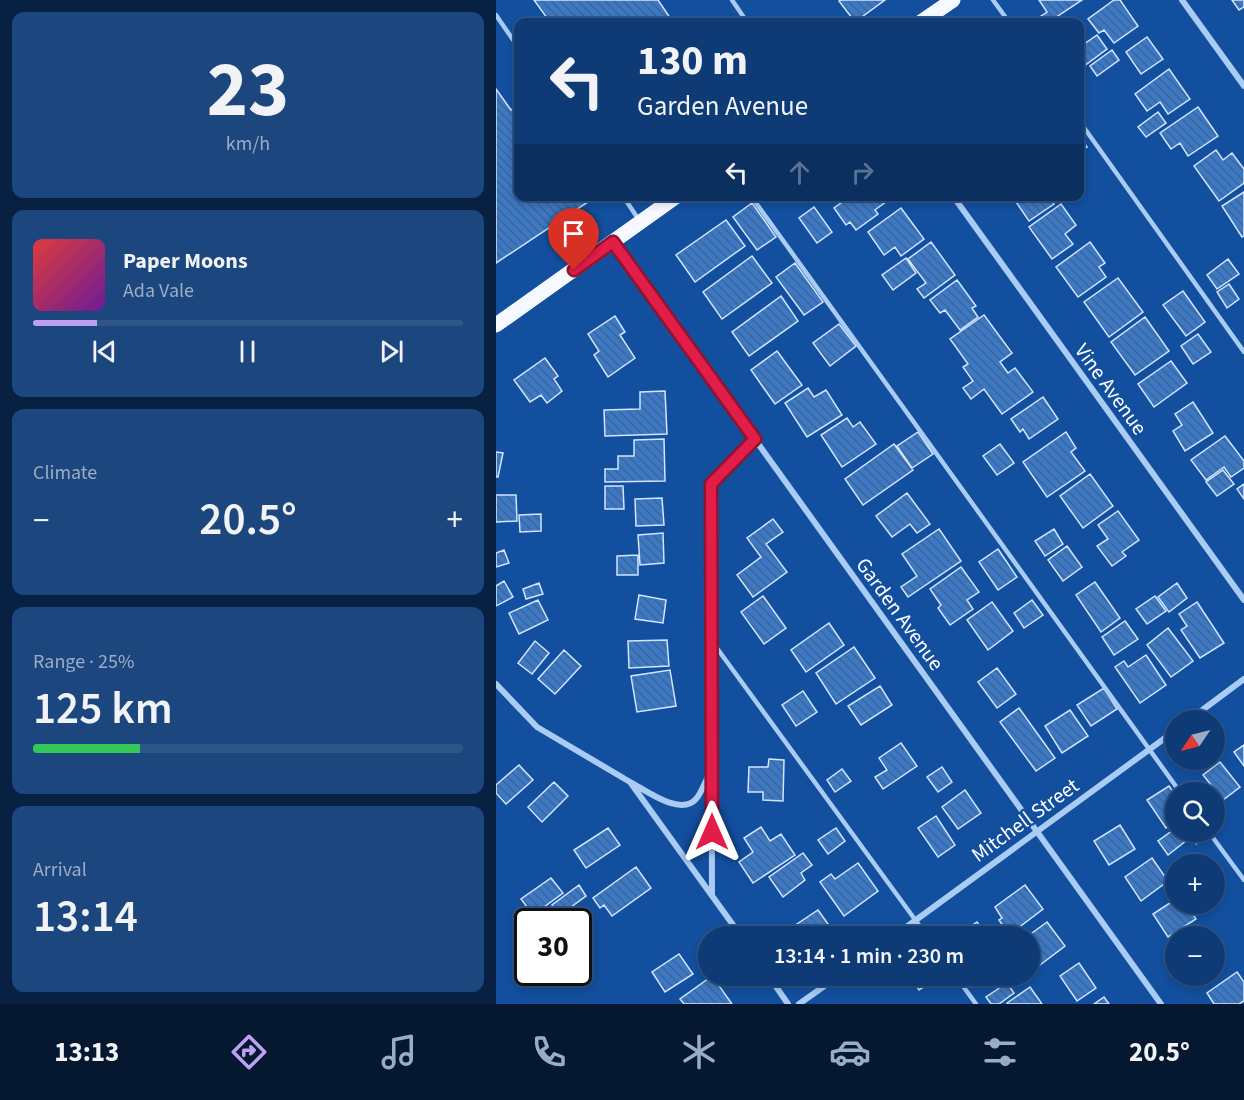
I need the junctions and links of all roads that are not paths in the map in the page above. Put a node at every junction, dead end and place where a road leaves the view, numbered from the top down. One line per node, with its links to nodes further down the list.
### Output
1 (732, 0): 6 (lane)
2 (953, 0): 7 (main road)
3 (993, 0): 8 (lane)
4 (1182, 0): 10 (street)
5 (496, 15): 9 (lane)
6 (744, 18)
7 (927, 18)
8 (1006, 18)
9 (514, 41)
10 (1243, 86)
11 (1084, 128): 19 (lane)
12 (626, 201): 16 (lane)
13 (670, 201): 16 (main road)
14 (755, 201): 27 (lane)
15 (956, 201): 21 (street, Vine Avenue)
16 (641, 222): 17 (main road)
17 (613, 242): 18 (main road); 20 (street, Garden Avenue)
18 (496, 325)
19 (1243, 352)
20 (755, 439): 22 (street); 31 (street, Garden Avenue)
21 (1243, 600)
22 (711, 640): 28 (street); 35 (lane)
23 (1243, 679): 25 (street)
24 (496, 684): 29 (street)
25 (1202, 710)
26 (1165, 738): 27 (street, Mitchell Street)
27 (1149, 749): 30 (lane); 31 (street, Mitchell Street)
28 (711, 770): 29 (street); 34 (street)
29 (630, 782): 34 (street)
30 (1173, 782)
31 (1037, 833): 35 (street, Mitchell Street); 45 (street, Garden Avenue)
32 (1216, 842): 33 (lane)
33 (1243, 880)
34 (712, 895): 36 (street)
35 (916, 920): 37 (street, Mitchell Street); 38 (lane)
36 (734, 926)
37 (908, 926)
38 (920, 926)
39 (776, 986): 42 (street)
40 (824, 986): 43 (street)
41 (963, 986): 44 (lane)
42 (788, 1004)
43 (799, 1004)
44 (976, 1004)
45 (1161, 1004)

